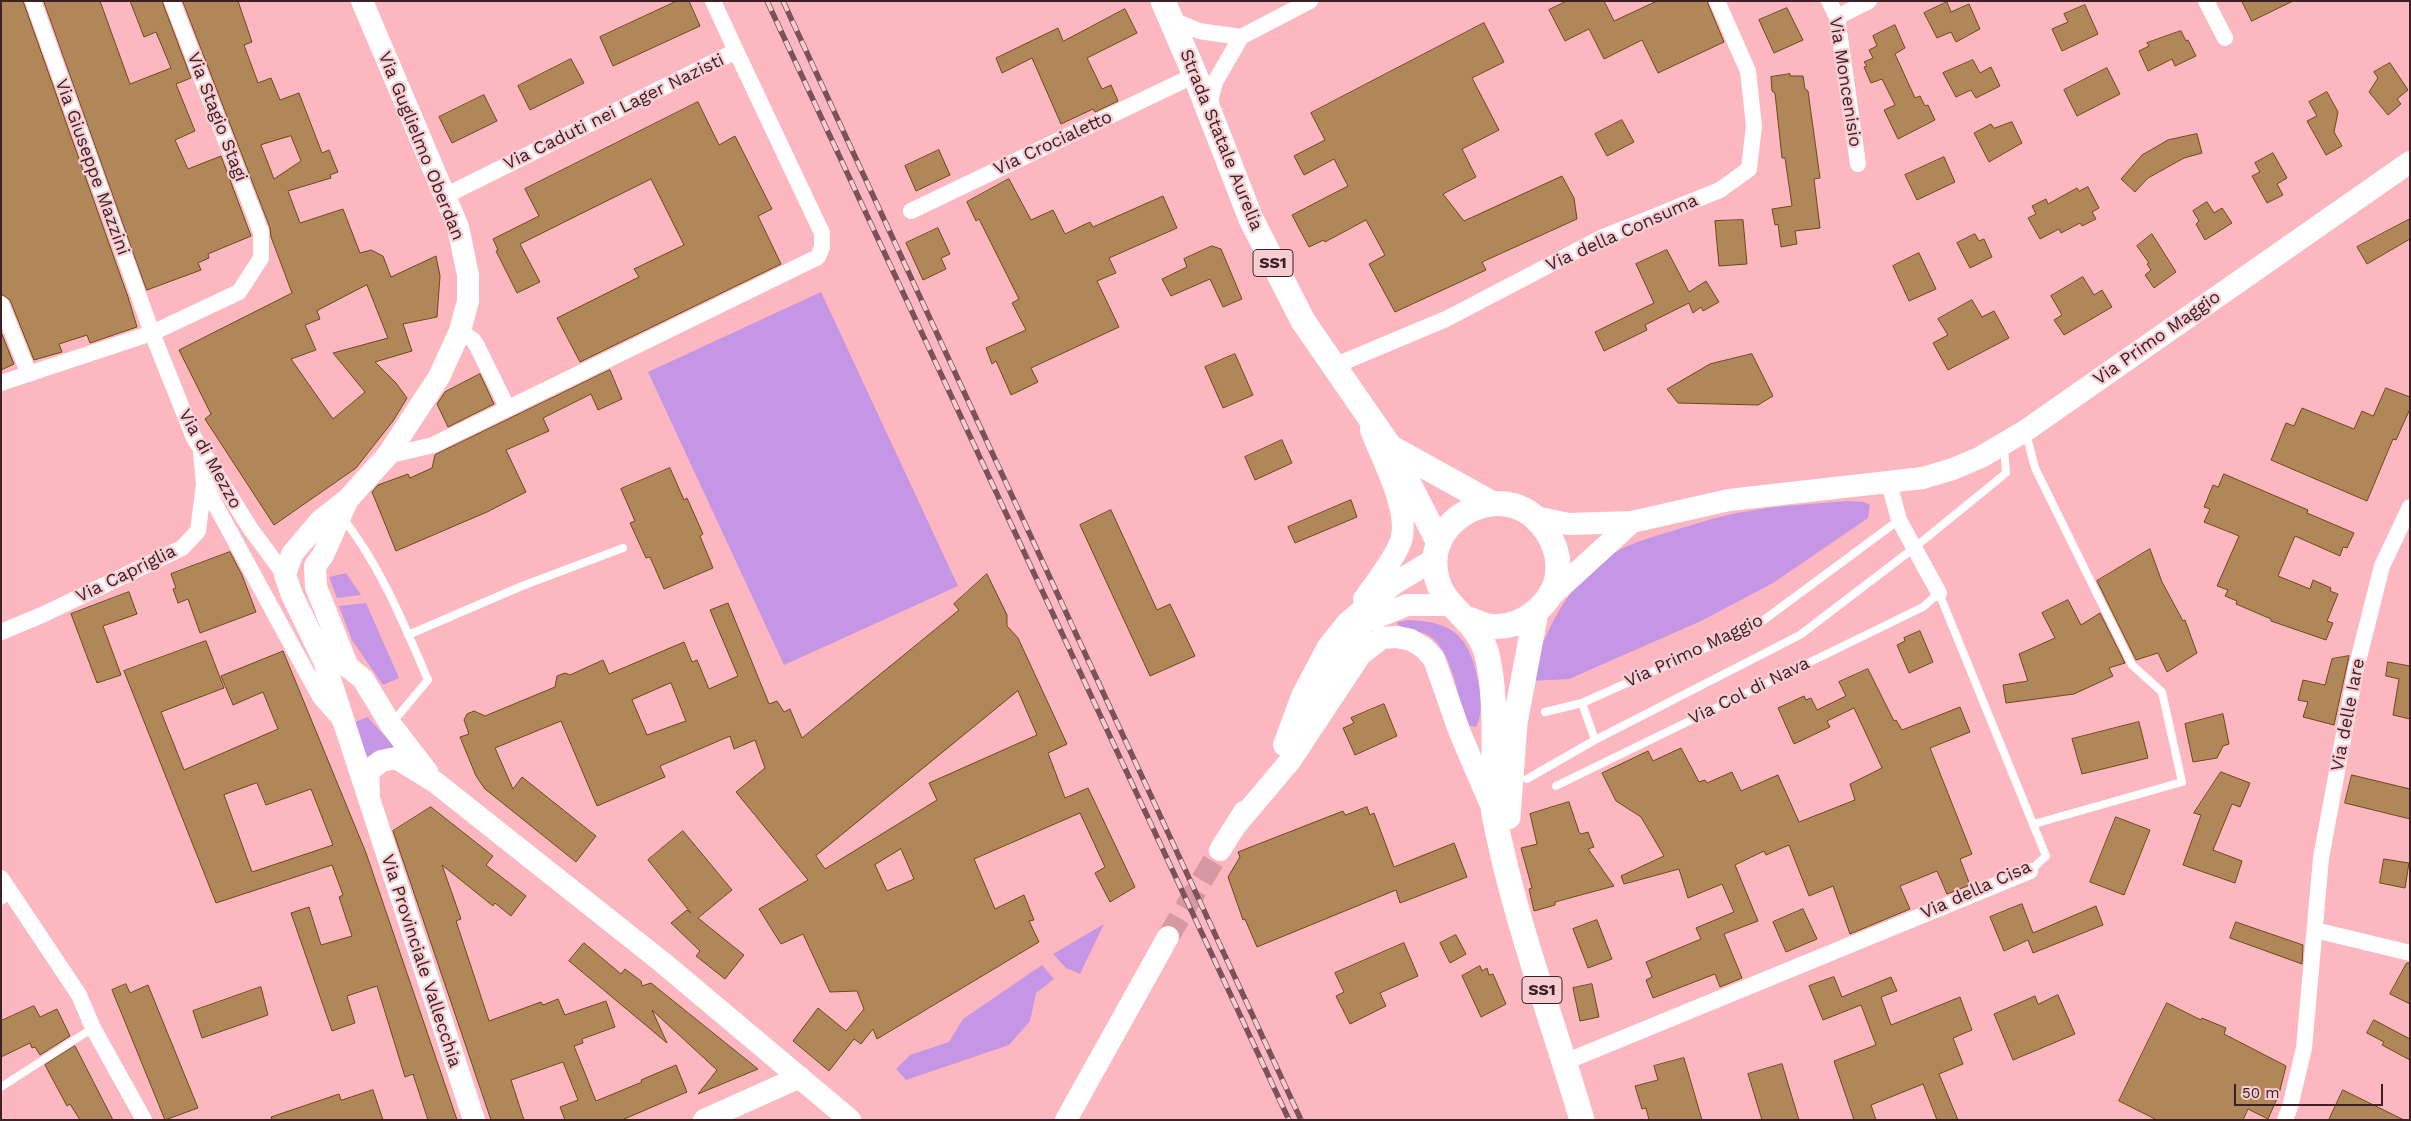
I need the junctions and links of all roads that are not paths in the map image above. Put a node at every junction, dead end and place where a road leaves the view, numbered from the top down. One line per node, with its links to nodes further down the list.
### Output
1 (33, 1): 23 (street, Via Giuseppe Mazzini)
2 (172, 1): 23 (street, Via Stagio Stagi)
3 (362, 1): 19 (street, Via Guglielmo Oberdan)
4 (713, 1): 14 (street, Via Caduti nei Lager Nazisti)
5 (1310, 1): 12 (street)
6 (1717, 1): 24 (street, Via della Consuma)
7 (1829, 1): 11 (street, Via Moncenisio)
8 (1869, 1): 11 (street)
9 (2206, 1): 13 (street)
10 (1167, 10): 12 (street); 15 (main road, Strada Statale Aurelia / SS1)
11 (1837, 17): 18 (street, Via Moncenisio)
12 (1241, 37): 16 (street)
13 (2225, 38)
14 (736, 51): 19 (street, Via Caduti nei Lager Nazisti); 28 (street)
15 (1195, 75): 16 (main road, Strada Statale Aurelia / SS1); 20 (street, Via Crocialetto)
16 (1208, 109): 24 (main road, Strada Statale Aurelia / SS1)
17 (2410, 162): 29 (street, Via Primo Maggio)
18 (1858, 164)
19 (443, 197): 22 (street, Via Guglielmo Oberdan)
20 (911, 211)
21 (1, 304): 25 (street)
22 (460, 330): 28 (street); 33 (street, Via Guglielmo Oberdan)
23 (152, 333): 25 (street); 32 (street, Via di Mezzo)
24 (1334, 366): 27 (main road, Strada Statale Aurelia / SS1)
25 (29, 374): 26 (street)
26 (1, 384)
27 (1361, 404): 31 (main road, Strada Statale Aurelia / SS1); 49 (street, Strada Statale Aurelia)
28 (507, 407): 33 (street)
29 (2025, 431): 30 (street, Via Primo Maggio); 65 (lane)
30 (2004, 443): 34 (street, Via Primo Maggio); 43 (lane)
31 (1390, 447): 36 (main road, Strada Statale Aurelia); 44 (main road, Strada Statale Aurelia / SS1)
32 (200, 448): 35 (street, Via Capriglia); 45 (street, Via di Mezzo)
33 (387, 456): 37 (street, Via Guglielmo Oberdan)
34 (1889, 483): 40 (street); 41 (street, Via Primo Maggio)
35 (204, 484): 50 (street, Via Capriglia); 56 (street)
36 (1492, 503): 39 (main road); 44 (main road)
37 (345, 507): 45 (street); 51 (lane); 52 (street)
38 (2410, 507): 72 (street, Via delle Iare)
39 (1535, 517): 41 (street, Via Primo Maggio); 47 (main road)
40 (1899, 520): 43 (street, Via della Cisa); 54 (lane, Via Primo Maggio)
41 (1632, 522): 47 (street, Via Primo Maggio)
42 (623, 548): 51 (lane)
43 (1914, 548): 46 (street, Via della Cisa); 58 (lane)
44 (1437, 551): 48 (main road); 49 (street)
45 (286, 575): 52 (street, Via di Mezzo); 56 (street)
46 (1940, 593): 62 (lane, Via Col di Nava); 65 (lane, Via della Cisa)
47 (1543, 605): 48 (main road); 68 (main road, SS1)
48 (1459, 612): 59 (street); 64 (main road)
49 (1346, 623): 59 (street)
50 (1, 632)
51 (408, 634): 57 (lane)
52 (348, 667): 53 (street)
53 (373, 698): 56 (street); 57 (street)
54 (1582, 703): 55 (lane, Via Primo Maggio); 58 (lane)
55 (1545, 712)
56 (343, 718): 63 (street)
57 (391, 725): 61 (street)
58 (1595, 740): 60 (lane)
59 (1284, 745): 66 (street)
60 (1527, 779)
61 (435, 782): 63 (street); 77 (street)
62 (1556, 786)
63 (370, 802): 81 (street, Via Provinciale Vallecchia)
64 (1494, 811): 66 (street); 68 (main road)
65 (2034, 824): 69 (lane, Via della Cisa)
66 (1236, 825): 67 (street)
67 (1220, 850)
68 (1504, 860): 76 (main road, SS1)
69 (2030, 871): 76 (street, Via della Cisa)
70 (1, 878): 71 (street)
71 (6, 898): 75 (street)
72 (2315, 930): 74 (street); 87 (street, Via delle Iare)
73 (1168, 937): 78 (street)
74 (2410, 953)
75 (93, 1028): 79 (lane); 80 (street)
76 (1565, 1062): 86 (main road, SS1)
77 (800, 1077): 82 (street); 83 (street)
78 (1085, 1083): 84 (street); 85 (street)
79 (1, 1087)
80 (144, 1120)
81 (474, 1120)
82 (704, 1120)
83 (850, 1120)
84 (1052, 1120)
85 (1066, 1120)
86 (1582, 1120)
87 (2285, 1120)

